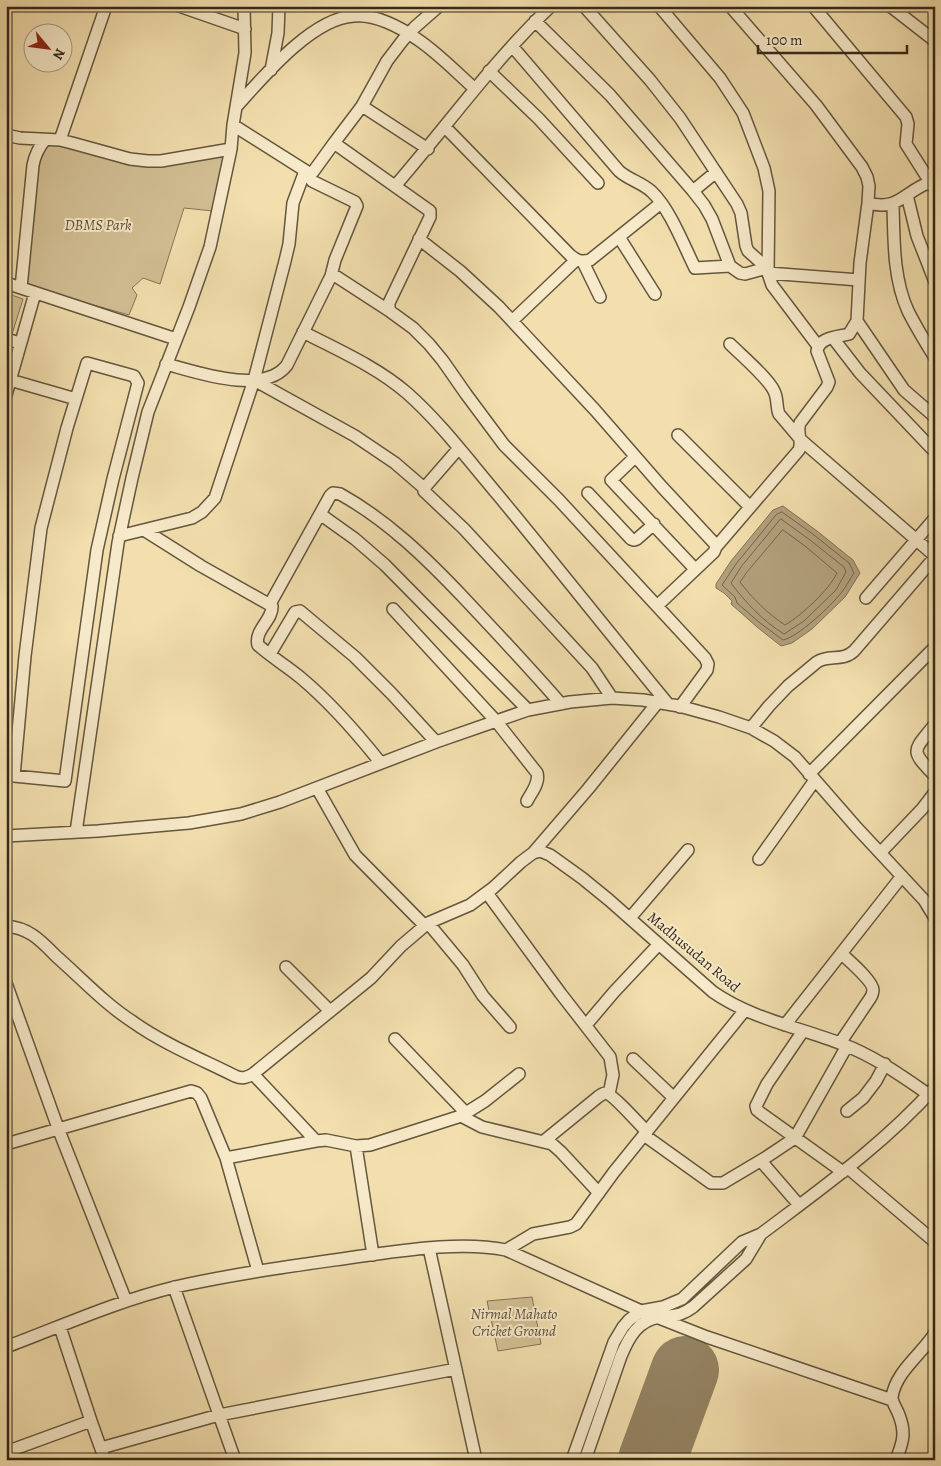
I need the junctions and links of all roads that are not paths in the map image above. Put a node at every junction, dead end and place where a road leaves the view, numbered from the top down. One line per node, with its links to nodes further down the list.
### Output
1 (106, 6): 27 (street)
2 (179, 6): 14 (street)
3 (244, 6): 14 (street)
4 (279, 6): 18 (street)
5 (439, 6): 15 (street)
6 (551, 6): 13 (street)
7 (584, 6): 31 (street)
8 (659, 6): 45 (street)
9 (730, 6): 39 (street)
10 (813, 6): 35 (street)
11 (890, 6): 16 (street)
12 (356, 11): 15 (street); 18 (street)
13 (535, 21): 17 (street); 36 (street)
14 (245, 29): 22 (street)
15 (408, 33): 20 (street); 21 (street)
16 (935, 41)
17 (512, 46): 19 (street); 38 (street)
18 (271, 70): 22 (street)
19 (489, 71): 20 (street); 33 (street)
20 (475, 88): 24 (street)
21 (362, 106): 28 (street); 30 (street)
22 (236, 107): 23 (street)
23 (233, 125): 29 (street); 32 (street)
24 (445, 127): 30 (street); 43 (street)
25 (6, 135): 26 (street)
26 (44, 140): 27 (street); 50 (street)
27 (60, 140): 29 (street)
28 (334, 143): 32 (street); 34 (street)
29 (231, 149): 59 (street)
30 (428, 149): 34 (street)
31 (716, 172): 36 (street); 45 (street)
32 (309, 176): 46 (street); 67 (street)
33 (598, 183)
34 (395, 186): 42 (street)
35 (933, 186): 37 (street)
36 (692, 191): 44 (street)
37 (907, 195): 40 (street); 48 (street)
38 (661, 203): 41 (street); 44 (street)
39 (868, 203): 40 (street); 47 (street)
40 (893, 204): 64 (street)
41 (619, 237): 43 (street); 52 (street)
42 (419, 239): 54 (street); 55 (street)
43 (580, 261): 53 (street); 55 (street)
44 (730, 266): 45 (street)
45 (767, 270): 47 (street); 63 (street)
46 (331, 276): 54 (street); 57 (street)
47 (859, 280): 56 (street)
48 (935, 282)
49 (6, 283): 50 (street)
50 (21, 288): 51 (street)
51 (35, 293): 59 (street); 61 (street)
52 (655, 294)
53 (600, 297)
54 (391, 312): 90 (street)
55 (512, 321): 75 (street)
56 (857, 321): 58 (street); 70 (street)
57 (303, 332): 67 (street); 73 (street)
58 (833, 338): 63 (street); 74 (street)
59 (176, 339): 65 (street)
60 (6, 340): 61 (street)
61 (20, 344): 66 (street)
62 (730, 344): 72 (street)
63 (818, 346): 72 (street)
64 (935, 358)
65 (166, 364): 67 (street); 83 (street)
66 (10, 380): 68 (street); 69 (street)
67 (254, 380): 76 (street); 82 (street)
68 (6, 395)
69 (76, 399): 103 (street); 103 (street)
70 (935, 418)
71 (678, 435): 78 (street)
72 (801, 440): 78 (street); 84 (street)
73 (459, 448): 76 (street); 95 (street)
74 (935, 452)
75 (635, 457): 81 (street); 85 (street)
76 (424, 488): 94 (street)
77 (588, 493): 81 (street)
78 (750, 508): 85 (street)
79 (320, 514): 89 (street); 96 (street); 98 (street)
80 (935, 518): 84 (street)
81 (654, 524): 87 (street)
82 (144, 530): 83 (street); 89 (street)
83 (119, 536): 110 (street)
84 (916, 540): 86 (street); 88 (street)
85 (716, 547): 87 (street)
86 (935, 557): 101 (street)
87 (695, 569): 90 (street)
88 (866, 598)
89 (270, 604): 93 (street)
90 (657, 606): 97 (street)
91 (393, 609): 99 (street)
92 (935, 647): 106 (street)
93 (270, 654): 102 (street); 104 (street)
94 (612, 698): 95 (street); 96 (street)
95 (663, 703): 97 (street); 114 (street)
96 (561, 704): 98 (street)
97 (680, 707): 101 (street)
98 (528, 710): 99 (street)
99 (496, 721): 102 (street); 109 (street)
100 (935, 724): 105 (street)
101 (751, 728): 106 (street)
102 (436, 742): 104 (street)
103 (11, 757)
104 (380, 762): 107 (street)
105 (935, 776)
106 (812, 777): 113 (street); 115 (street)
107 (317, 788): 110 (street); 120 (street)
108 (935, 792): 113 (street)
109 (527, 802)
110 (76, 832): 111 (street)
111 (6, 836)
112 (688, 850): 118 (street)
113 (881, 852): 116 (street)
114 (533, 853): 117 (street); 118 (street, Madhusudan Road)
115 (759, 859)
116 (902, 876): 119 (street); 123 (street)
117 (487, 893): 120 (street); 128 (street)
118 (630, 918): 122 (street, Madhusudan Road)
119 (935, 918)
120 (426, 925): 127 (street); 130 (street)
121 (6, 926): 136 (street)
122 (659, 944): 126 (street, Madhusudan Road); 128 (street)
123 (842, 954): 129 (street); 133 (street)
124 (286, 967): 127 (street)
125 (6, 982): 143 (street)
126 (745, 1010): 129 (street, Madhusudan Road); 140 (street)
127 (330, 1011): 136 (street)
128 (586, 1025): 139 (street)
129 (785, 1026): 131 (street, Madhusudan Road)
130 (510, 1027)
131 (803, 1030): 133 (street, Madhusudan Road); 145 (street)
132 (395, 1039): 142 (street)
133 (843, 1044): 135 (street, Madhusudan Road); 145 (street)
134 (633, 1059): 140 (street)
135 (885, 1064): 138 (street, Madhusudan Road); 141 (street)
136 (253, 1074): 146 (street)
137 (519, 1074): 142 (street)
138 (933, 1090): 152 (street)
139 (609, 1094): 144 (street); 147 (street)
140 (674, 1098): 144 (street)
141 (847, 1111)
142 (464, 1115): 147 (street); 149 (street)
143 (58, 1128): 148 (street); 150 (street); 162 (street)
144 (645, 1134): 151 (street); 153 (street)
145 (795, 1138): 151 (street); 152 (street)
146 (316, 1141): 149 (street); 150 (street)
147 (544, 1141): 153 (street)
148 (6, 1144)
149 (356, 1146): 159 (street)
150 (226, 1158): 160 (street)
151 (760, 1161): 154 (street)
152 (845, 1170): 154 (street); 156 (street)
153 (599, 1193): 158 (street)
154 (799, 1205): 155 (street)
155 (761, 1234): 163 (street); 164 (street)
156 (935, 1242)
157 (429, 1248): 158 (street); 159 (street); 168 (street)
158 (506, 1250): 163 (street)
159 (373, 1255): 160 (street)
160 (258, 1271): 161 (street)
161 (174, 1287): 162 (street); 170 (street)
162 (126, 1301): 165 (street)
163 (641, 1311): 164 (street); 177 (street)
164 (658, 1317): 169 (street); 178 (street)
165 (60, 1327): 167 (street); 171 (street)
166 (933, 1338): 169 (street)
167 (6, 1347)
168 (456, 1369): 170 (street); 176 (street)
169 (892, 1400): 179 (street)
170 (219, 1414): 172 (street); 175 (street)
171 (90, 1421): 172 (street); 173 (street)
172 (101, 1448): 174 (street)
173 (6, 1452)
174 (105, 1460)
175 (235, 1460)
176 (476, 1460)
177 (572, 1460)
178 (585, 1460)
179 (896, 1460)

